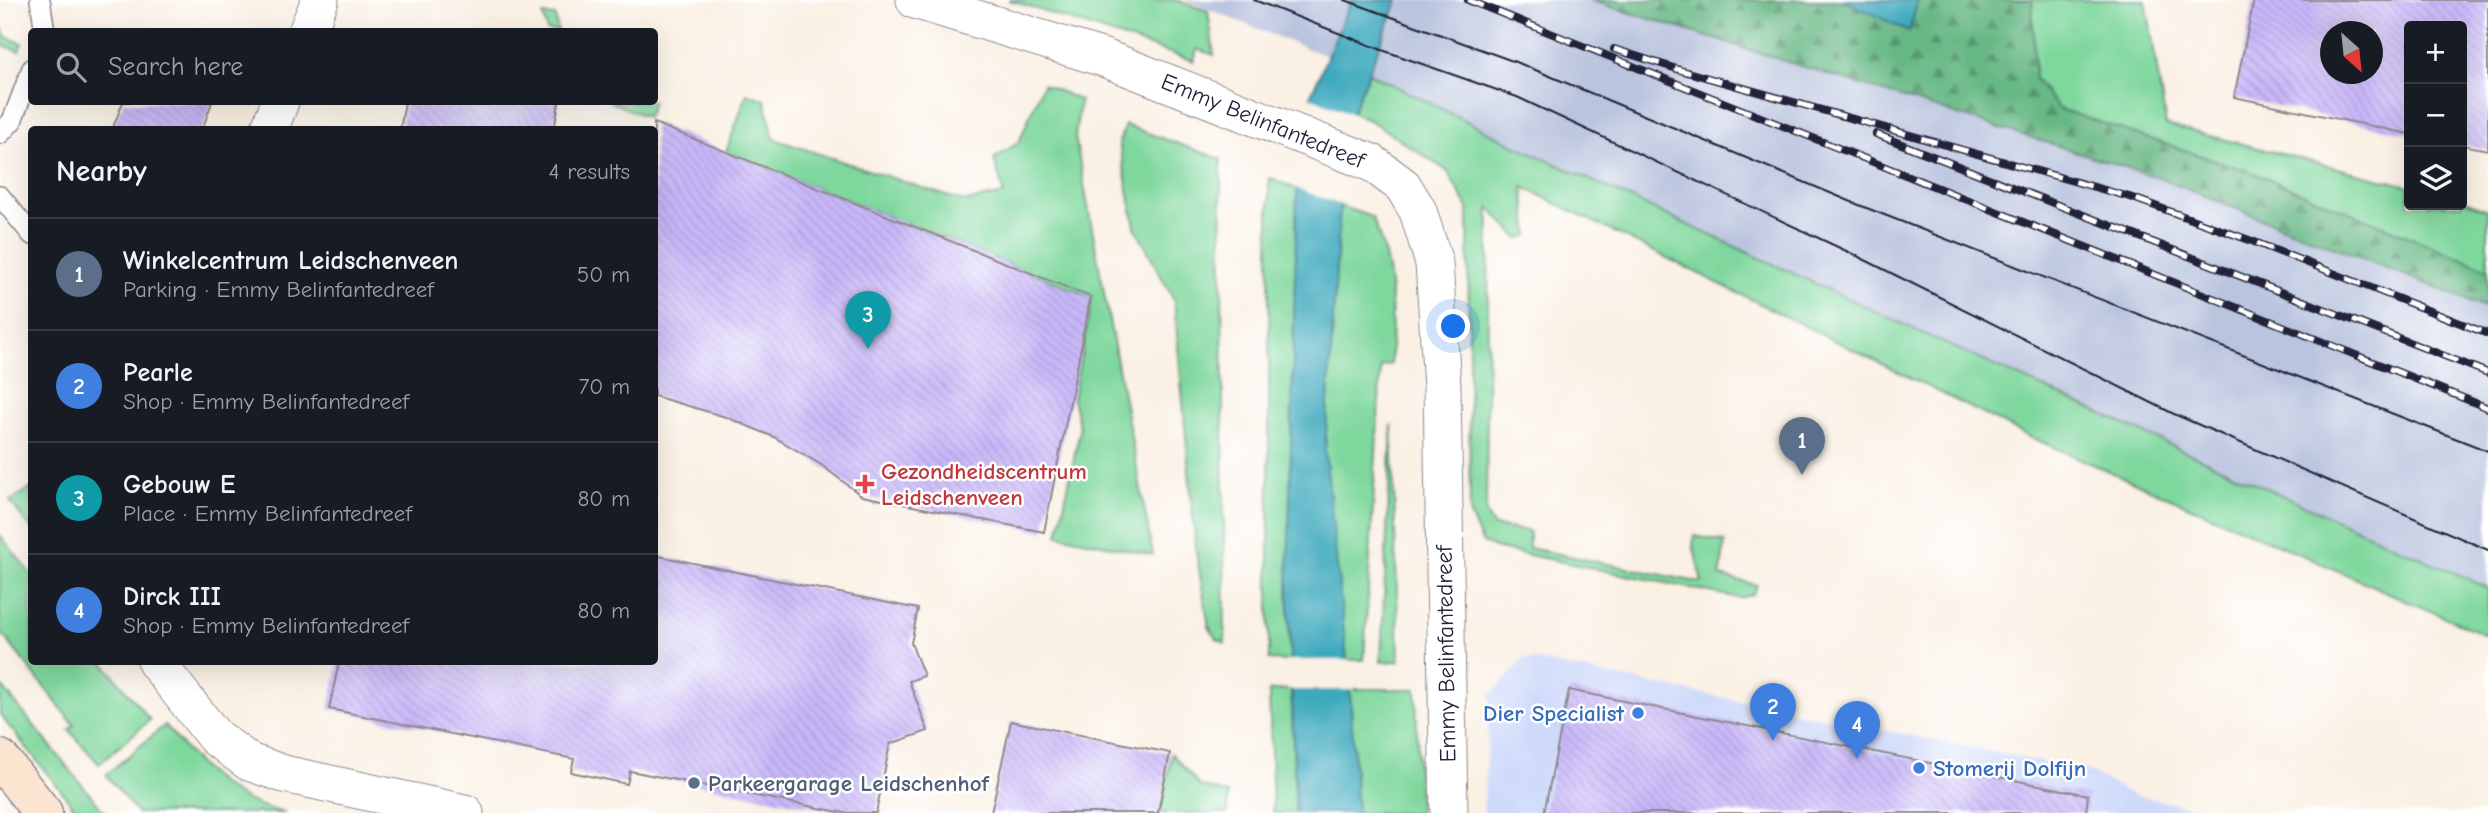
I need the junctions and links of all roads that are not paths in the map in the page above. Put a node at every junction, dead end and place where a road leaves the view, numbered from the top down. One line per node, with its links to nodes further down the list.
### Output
1 (40, 0): 4 (lane)
2 (320, 0): 5 (street)
3 (915, 0): 16 (street, Emmy Belinfantedreef)
4 (44, 28)
5 (309, 28)
6 (28, 79): 9 (lane)
7 (278, 105): 8 (street)
8 (270, 126)
9 (0, 134)
10 (0, 195): 11 (lane)
11 (28, 230)
12 (158, 665): 15 (street)
13 (0, 759): 14 (main road)
14 (43, 813)
15 (465, 813)
16 (1449, 813)

